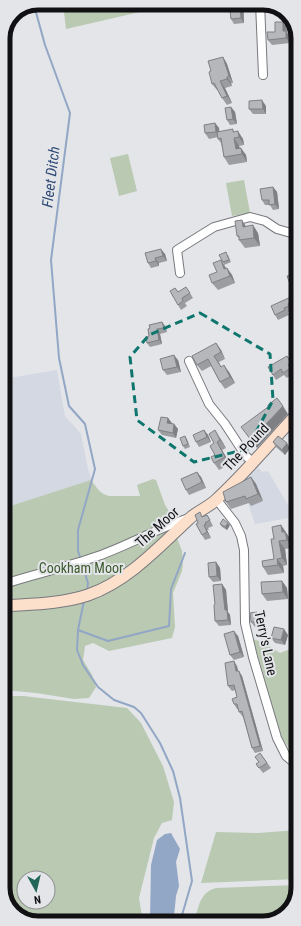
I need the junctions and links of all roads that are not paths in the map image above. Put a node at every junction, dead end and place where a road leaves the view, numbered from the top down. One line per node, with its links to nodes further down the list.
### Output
1 (260, 10): 2 (street)
2 (263, 75)
3 (291, 233): 4 (street)
4 (180, 273)
5 (189, 361): 9 (street)
6 (291, 421): 7 (main road, The Pound)
7 (287, 425): 8 (lane); 9 (main road, The Pound)
8 (291, 429)
9 (253, 462): 10 (main road, The Pound)
10 (217, 500): 11 (main road, The Moor); 14 (street, Terry's Lane)
11 (190, 517): 12 (street); 13 (main road, The Moor)
12 (10, 582)
13 (10, 606)
14 (291, 760)

